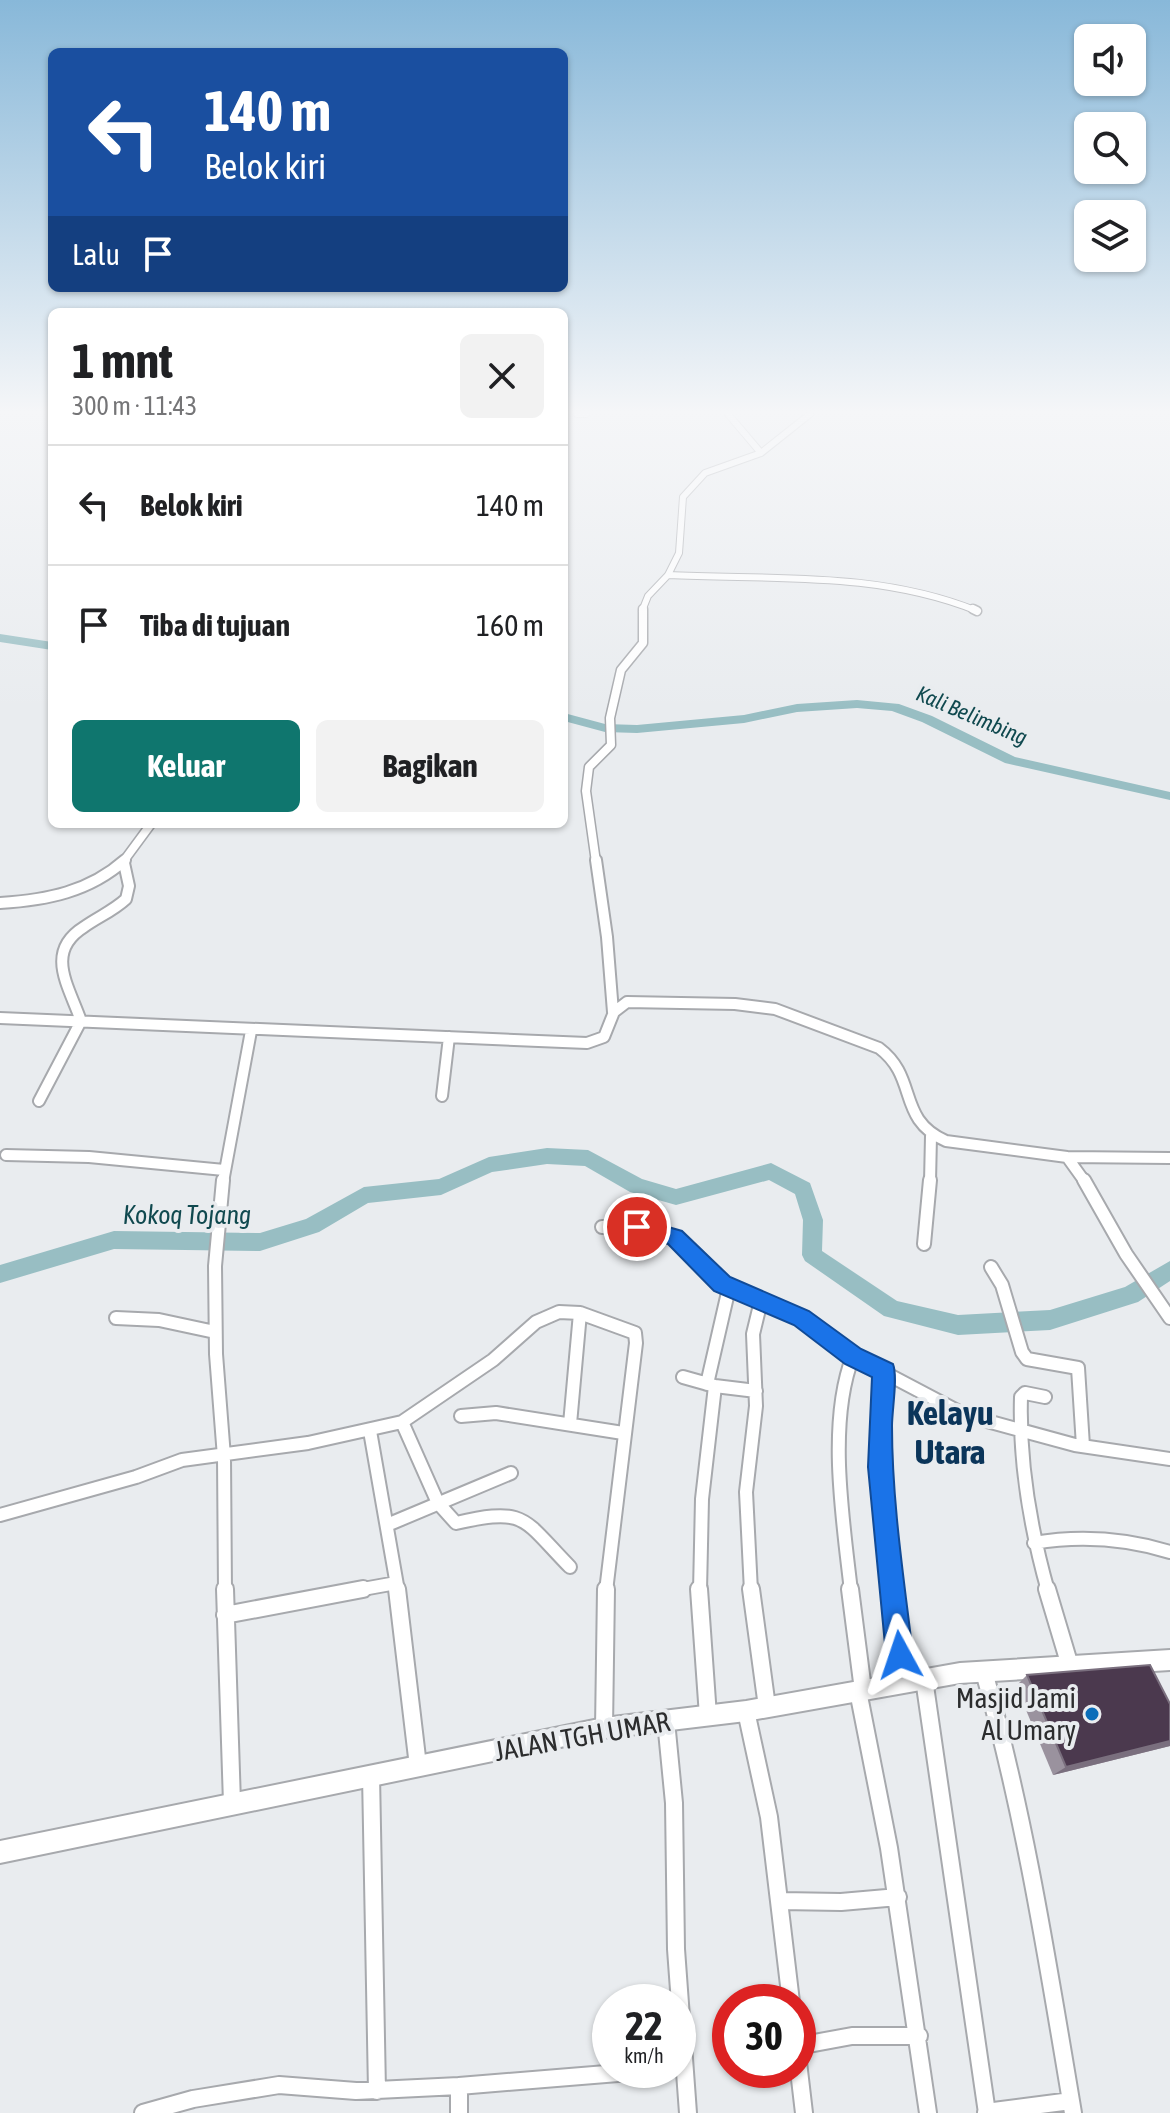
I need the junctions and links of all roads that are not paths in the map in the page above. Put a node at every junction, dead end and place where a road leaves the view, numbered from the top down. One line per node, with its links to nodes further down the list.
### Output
1 (682, 513): 2 (street)
2 (668, 575): 3 (street); 7 (street)
3 (977, 611)
4 (149, 828): 5 (street)
5 (124, 863): 6 (street); 9 (street)
6 (0, 903)
7 (613, 1012): 11 (street); 14 (street)
8 (0, 1018): 9 (street)
9 (81, 1021): 10 (street); 13 (street)
10 (251, 1031): 11 (street); 18 (street)
11 (449, 1037): 12 (street)
12 (442, 1096)
13 (39, 1101)
14 (931, 1136): 16 (street); 20 (street)
15 (6, 1155): 18 (street)
16 (1067, 1157): 17 (street); 26 (street)
17 (1170, 1158)
18 (224, 1170): 27 (street)
19 (602, 1227): 22 (street)
20 (924, 1244)
21 (991, 1267): 40 (street)
22 (729, 1288): 23 (street); 31 (street)
23 (761, 1301): 28 (street); 32 (street)
24 (580, 1313): 35 (street); 36 (street); 39 (street)
25 (116, 1318): 27 (street)
26 (1170, 1318)
27 (215, 1332): 41 (street)
28 (853, 1356): 29 (street); 56 (street)
29 (885, 1372): 38 (street); 55 (street)
30 (683, 1377): 31 (street)
31 (711, 1385): 32 (street); 58 (street)
32 (756, 1391): 57 (street)
33 (1045, 1397): 38 (street)
34 (461, 1416): 36 (street)
35 (402, 1422): 37 (street); 44 (street)
36 (570, 1424): 39 (street)
37 (370, 1431): 41 (street); 46 (street)
38 (1020, 1431): 40 (street); 47 (street)
39 (623, 1433): 60 (street)
40 (1083, 1446): 42 (street)
41 (224, 1457): 45 (street); 51 (street)
42 (1170, 1459)
43 (511, 1473): 44 (street)
44 (438, 1503): 46 (street); 49 (street)
45 (0, 1515)
46 (387, 1525): 50 (street)
47 (1034, 1543): 48 (street); 53 (street)
48 (1170, 1552)
49 (570, 1567)
50 (396, 1583): 51 (street); 61 (street)
51 (225, 1615): 63 (street)
52 (1170, 1660): 53 (main road, JALAN TGH UMAR)
53 (1070, 1666): 54 (main road, JALAN TGH UMAR)
54 (984, 1672): 55 (main road, JALAN TGH UMAR); 76 (street)
55 (913, 1681): 56 (main road, JALAN TGH UMAR); 83 (street)
56 (860, 1691): 57 (main road, JALAN TGH UMAR); 65 (street)
57 (757, 1709): 58 (main road, JALAN TGH UMAR); 66 (street)
58 (708, 1716): 59 (main road, JALAN TGH UMAR)
59 (666, 1721): 60 (main road, JALAN TGH UMAR); 67 (street)
60 (604, 1728): 61 (main road, JALAN TGH UMAR)
61 (418, 1766): 62 (main road, JALAN TGH UMAR)
62 (371, 1775): 63 (main road, JALAN TGH UMAR); 75 (street)
63 (232, 1803): 64 (main road, JALAN TGH UMAR)
64 (0, 1852)
65 (898, 1897): 66 (street); 69 (street)
66 (781, 1901): 68 (street)
67 (678, 1984)
68 (789, 1984)
69 (919, 2036): 70 (street); 82 (street)
70 (816, 2043)
71 (592, 2075): 72 (street)
72 (459, 2086): 75 (street); 79 (street)
73 (684, 2088): 80 (street)
74 (801, 2088): 81 (street)
75 (377, 2091): 77 (street)
76 (1072, 2107): 83 (street)
77 (169, 2109): 78 (street)
78 (143, 2113)
79 (459, 2113)
80 (688, 2113)
81 (804, 2113)
82 (928, 2113)
83 (986, 2113)

